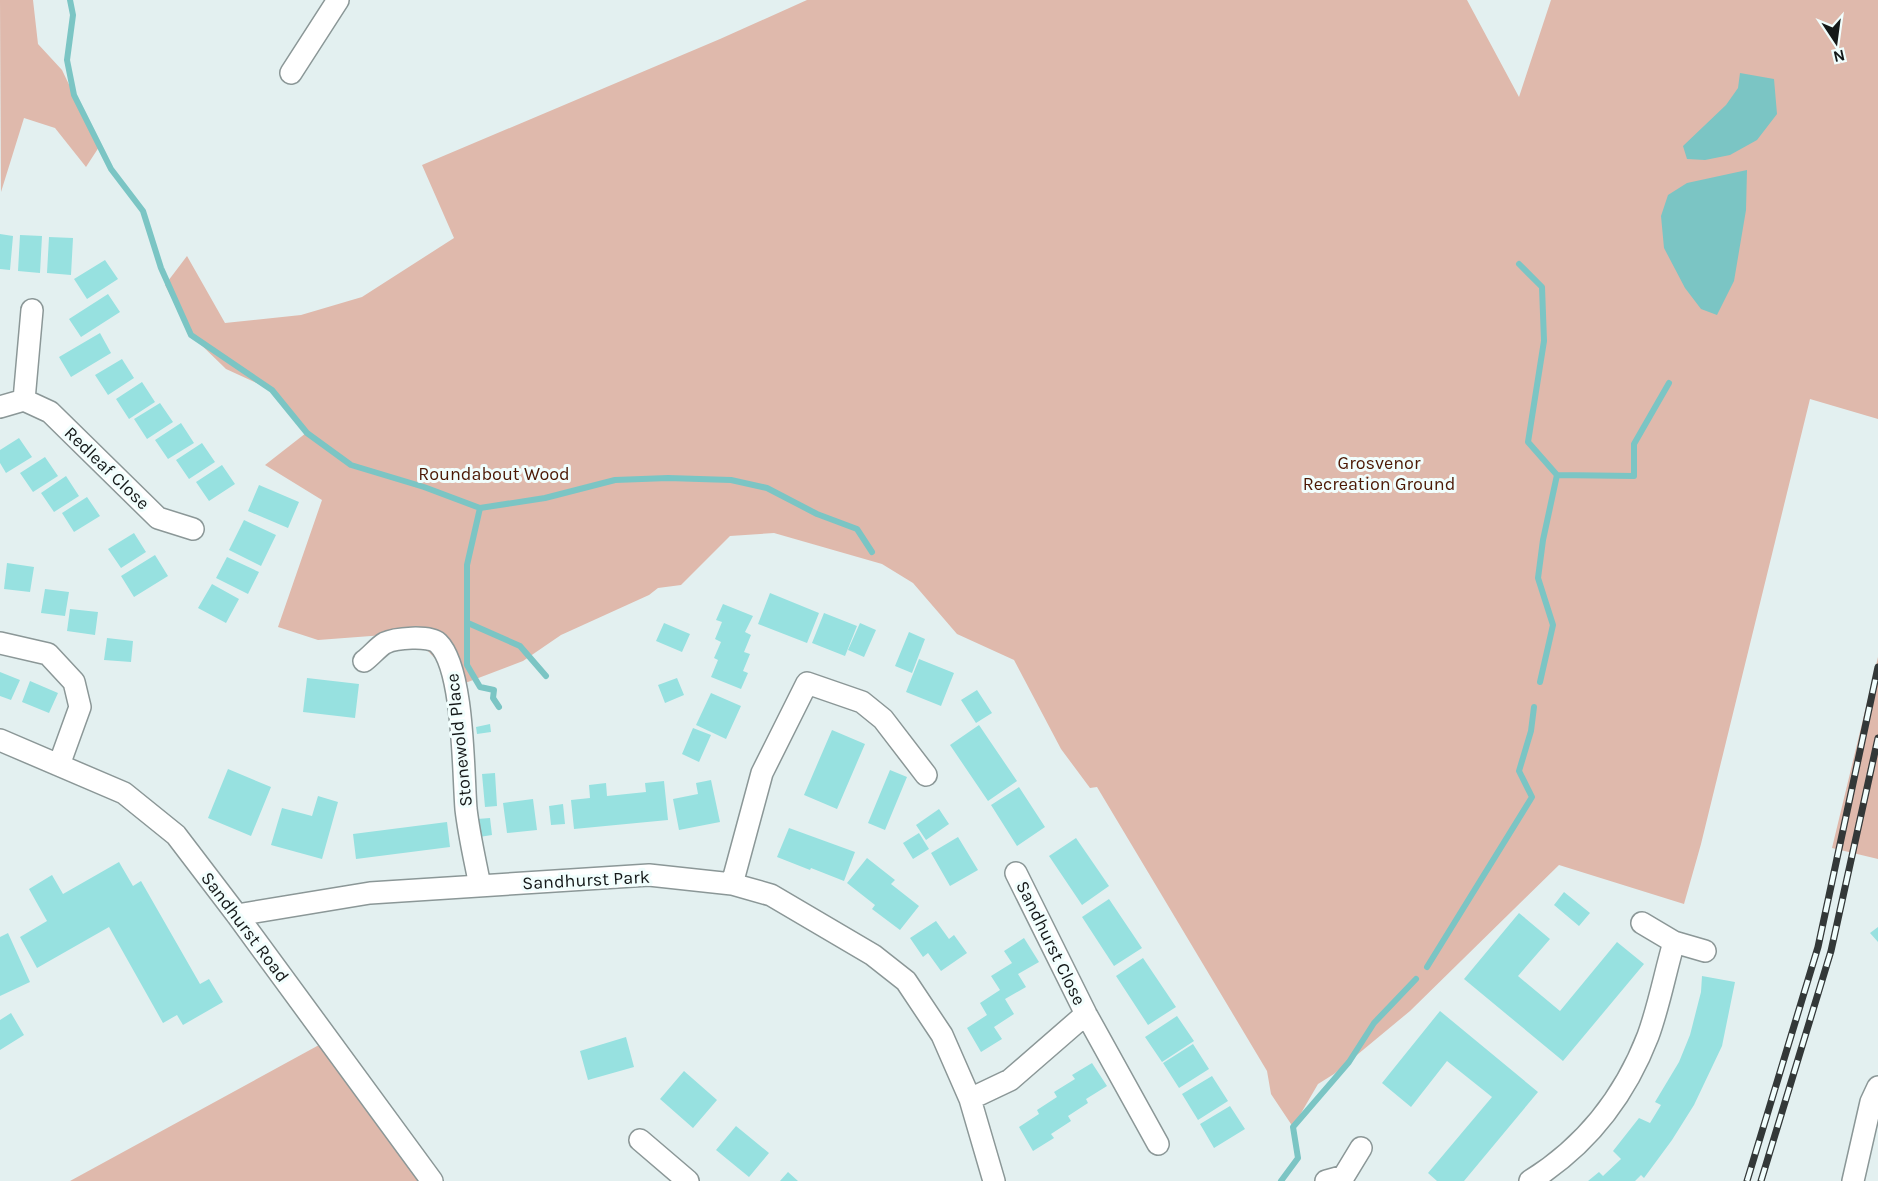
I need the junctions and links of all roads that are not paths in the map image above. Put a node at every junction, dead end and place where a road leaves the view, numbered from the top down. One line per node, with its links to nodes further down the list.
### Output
1 (338, 0): 2 (street)
2 (291, 73)
3 (32, 310): 4 (street)
4 (24, 400): 5 (street); 6 (street, Redleaf Close)
5 (0, 406)
6 (193, 529)
7 (0, 643): 10 (street)
8 (364, 662): 14 (street, Stonewold Place)
9 (0, 740): 10 (street, Sandhurst Road)
10 (59, 765): 15 (street, Sandhurst Road)
11 (926, 775): 13 (street)
12 (1016, 873): 19 (street, Sandhurst Close)
13 (732, 884): 14 (street, Sandhurst Park); 21 (street, Sandhurst Park)
14 (480, 886): 15 (street, Sandhurst Park)
15 (237, 915): 27 (street, Sandhurst Road)
16 (1642, 923): 17 (street)
17 (1674, 942): 18 (street); 29 (street)
18 (1705, 951)
19 (1086, 1014): 21 (street, Sandhurst Close); 23 (street, Sandhurst Close)
20 (1878, 1087): 30 (street)
21 (970, 1099): 28 (street, Sandhurst Park)
22 (640, 1140): 26 (street)
23 (1158, 1144)
24 (1360, 1148): 25 (street)
25 (1338, 1179)
26 (684, 1180)
27 (431, 1181)
28 (994, 1181)
29 (1530, 1181)
30 (1853, 1181)

